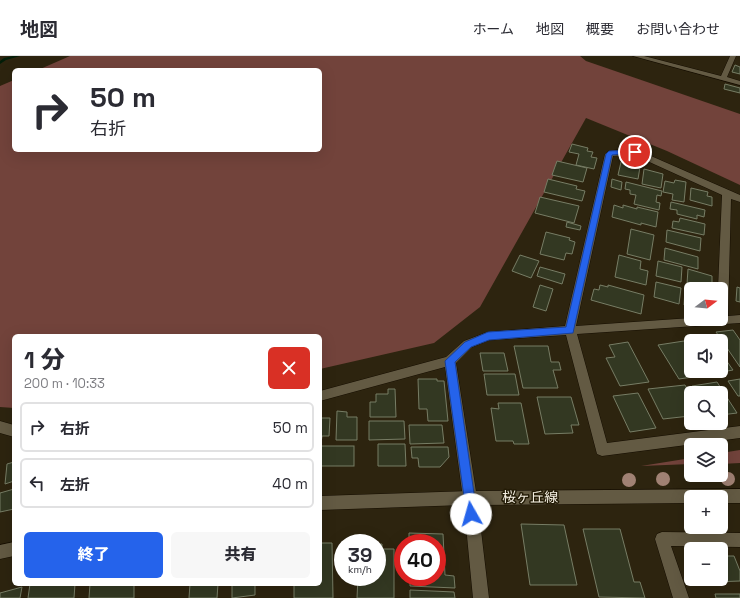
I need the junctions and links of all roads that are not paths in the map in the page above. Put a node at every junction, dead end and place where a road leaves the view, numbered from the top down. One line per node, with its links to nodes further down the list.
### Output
1 (636, 56): 3 (street)
2 (734, 56): 3 (street)
3 (723, 79): 4 (street)
4 (740, 83)
5 (727, 193): 6 (street); 7 (street); 11 (street)
6 (740, 199)
7 (723, 282)
8 (740, 319): 9 (street)
9 (728, 320)
10 (684, 322): 11 (street)
11 (570, 330): 12 (street); 16 (street)
12 (450, 361): 13 (street); 18 (street)
13 (322, 395)
14 (0, 427): 15 (street)
15 (12, 430)
16 (740, 432)
17 (740, 496): 18 (street, 桜ヶ丘線)
18 (470, 498): 19 (street, 桜ヶ丘線); 23 (street)
19 (322, 503)
20 (740, 540): 24 (street)
21 (12, 549): 22 (street)
22 (0, 552)
23 (481, 598)
24 (681, 598)

